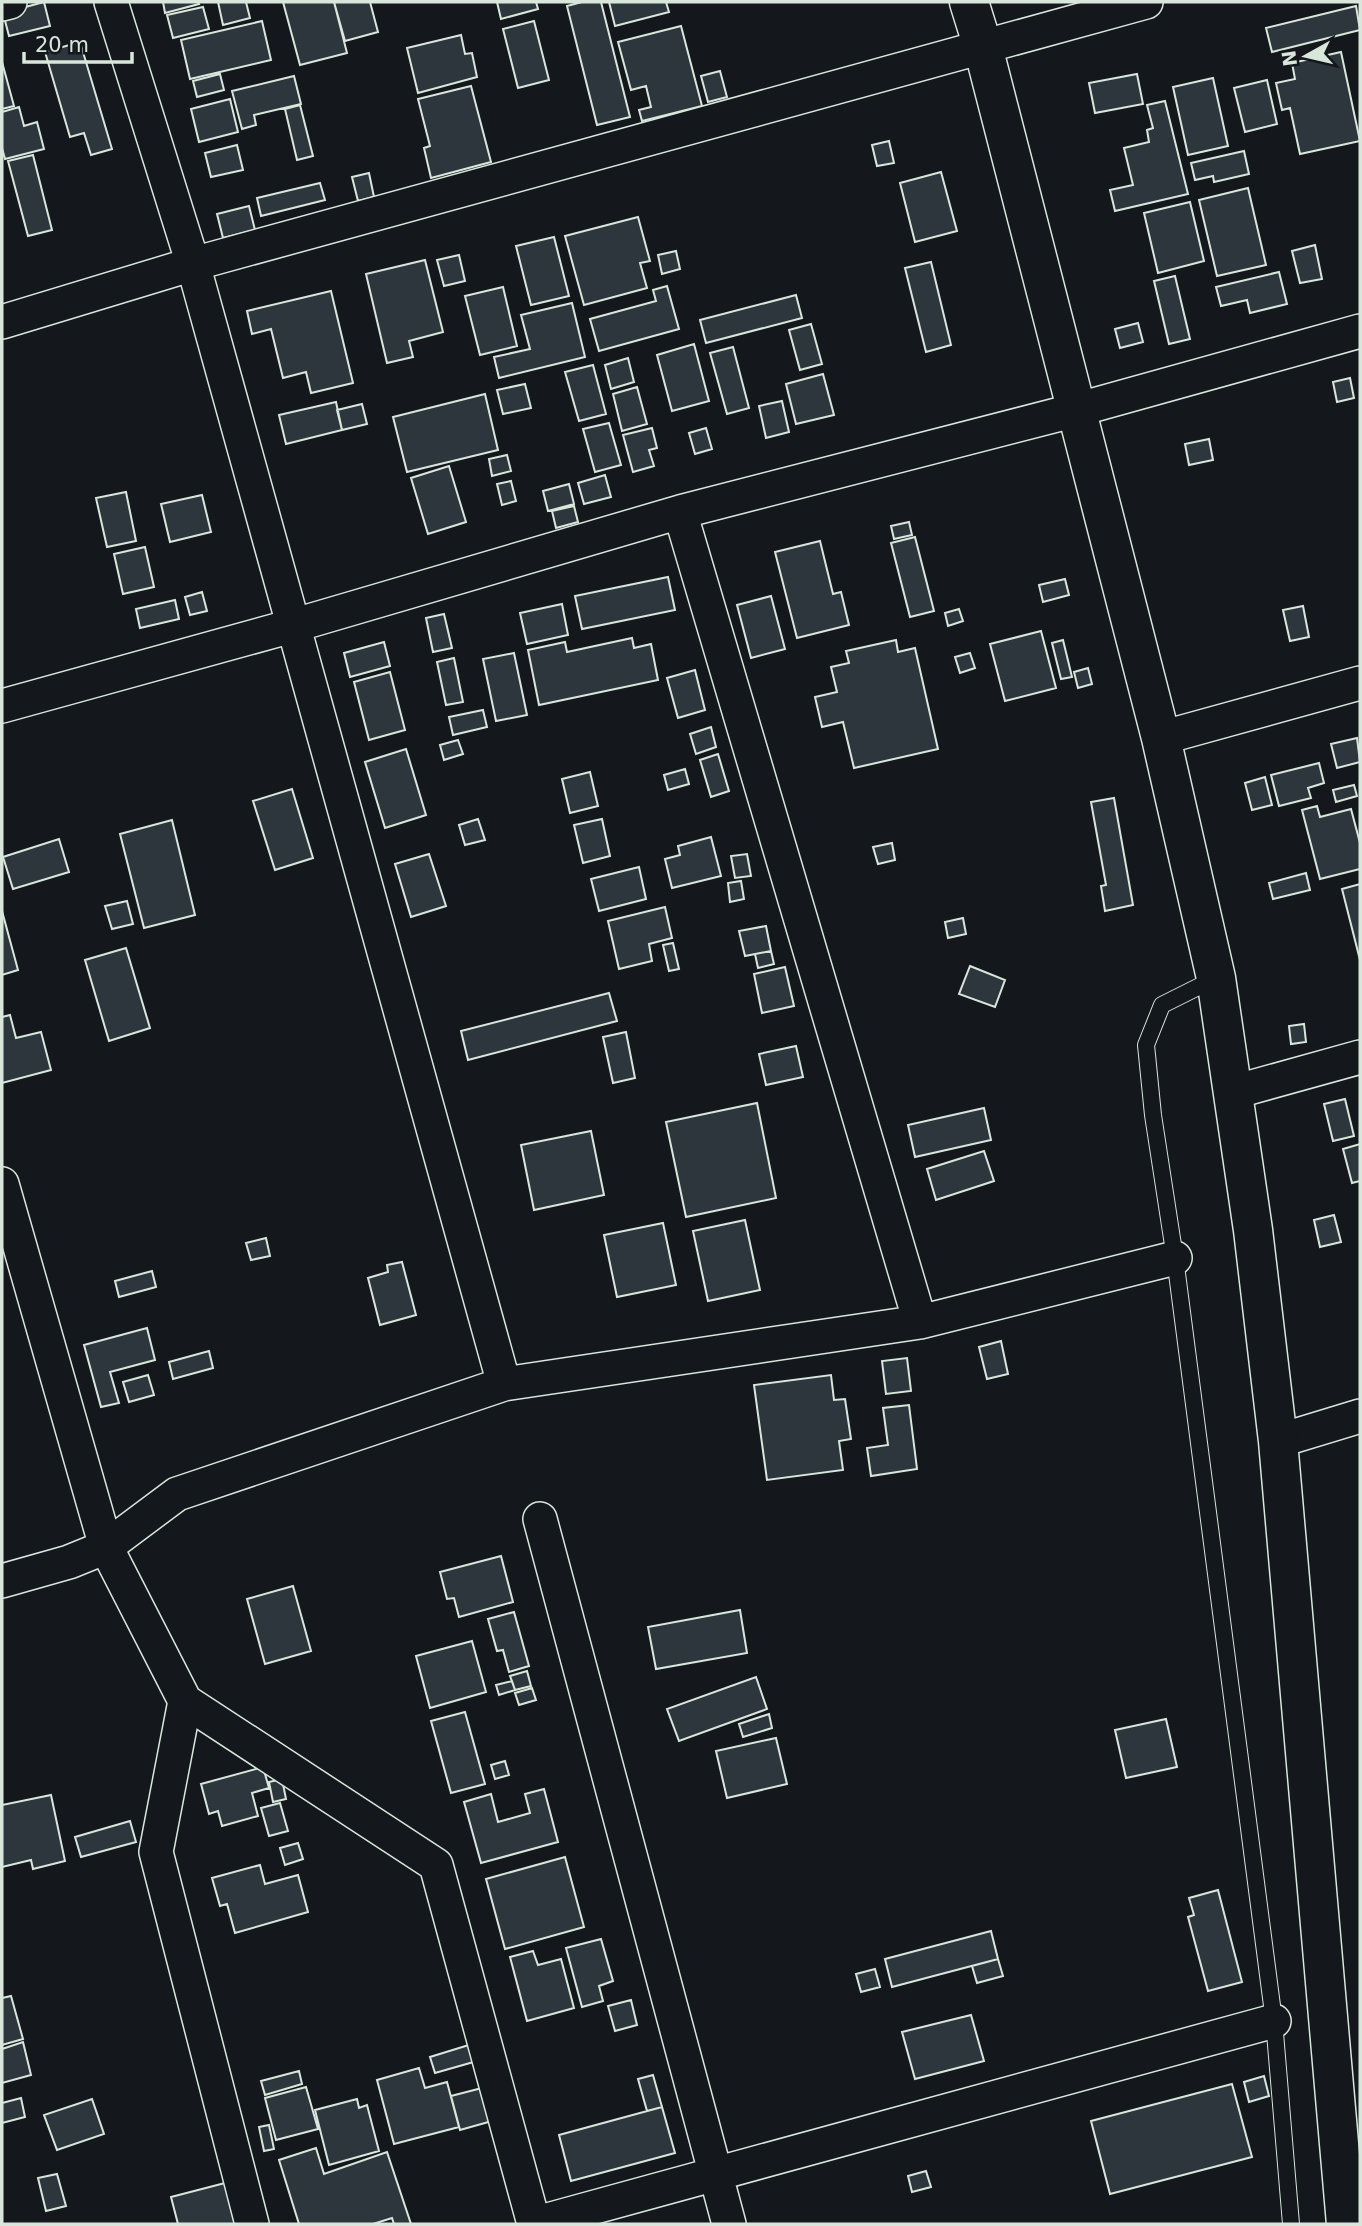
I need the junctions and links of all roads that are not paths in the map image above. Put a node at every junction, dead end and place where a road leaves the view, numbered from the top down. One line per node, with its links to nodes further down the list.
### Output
1 (10, 2): 5 (street)
2 (111, 2): 7 (street)
3 (969, 2): 6 (main road)
4 (1146, 2): 6 (street)
5 (2, 4)
6 (983, 47): 7 (street); 10 (main road)
7 (193, 264): 8 (street); 12 (street)
8 (2, 321)
9 (1360, 331): 10 (street)
10 (1076, 410): 11 (street); 15 (main road)
11 (680, 512): 12 (street); 21 (street)
12 (292, 626): 14 (street); 22 (street)
13 (1360, 683): 15 (street)
14 (2, 706)
15 (1161, 738): 16 (main road)
16 (1216, 978): 18 (main road); 20 (lane)
17 (1360, 1058): 18 (street)
18 (1234, 1092): 24 (main road)
19 (2, 1184): 26 (street)
20 (1175, 1258): 21 (street); 29 (lane)
21 (920, 1322): 22 (street)
22 (504, 1384): 26 (street)
23 (1360, 1416): 24 (street)
24 (1278, 1441): 35 (main road)
25 (540, 1519): 30 (street)
26 (106, 1546): 27 (street); 28 (street)
27 (2, 1581)
28 (185, 1701): 31 (street); 32 (street)
29 (1274, 2021): 30 (street); 34 (lane)
30 (716, 2174): 32 (street); 33 (street)
31 (251, 2224)
32 (533, 2224)
33 (729, 2224)
34 (1291, 2224)
35 (1346, 2224)

